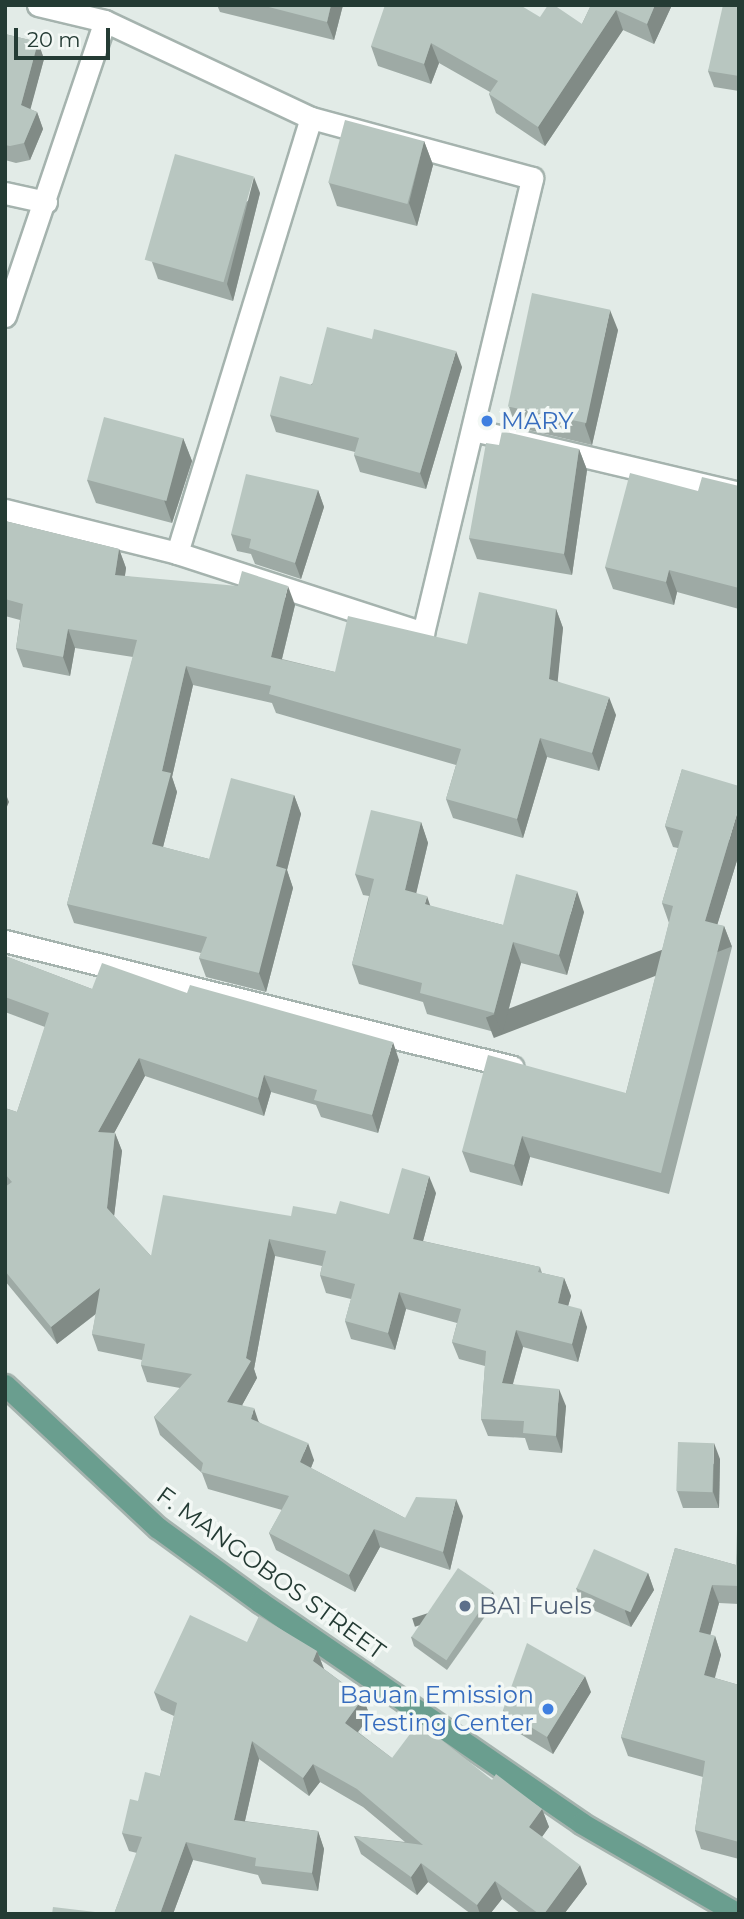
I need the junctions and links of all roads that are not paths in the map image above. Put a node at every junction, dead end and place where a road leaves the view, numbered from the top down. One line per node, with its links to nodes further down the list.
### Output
1 (38, 5): 2 (street)
2 (105, 21): 3 (street); 5 (street)
3 (311, 118): 7 (street); 10 (street)
4 (5, 193): 5 (street)
5 (46, 202): 6 (street)
6 (5, 316)
7 (473, 430): 8 (street); 10 (street)
8 (739, 493)
9 (5, 510): 10 (street)
10 (177, 553)
11 (5, 941): 12 (street)
12 (535, 1073)
13 (5, 1385): 14 (main road, F. MANGOBOS STREET)
14 (738, 1914)

